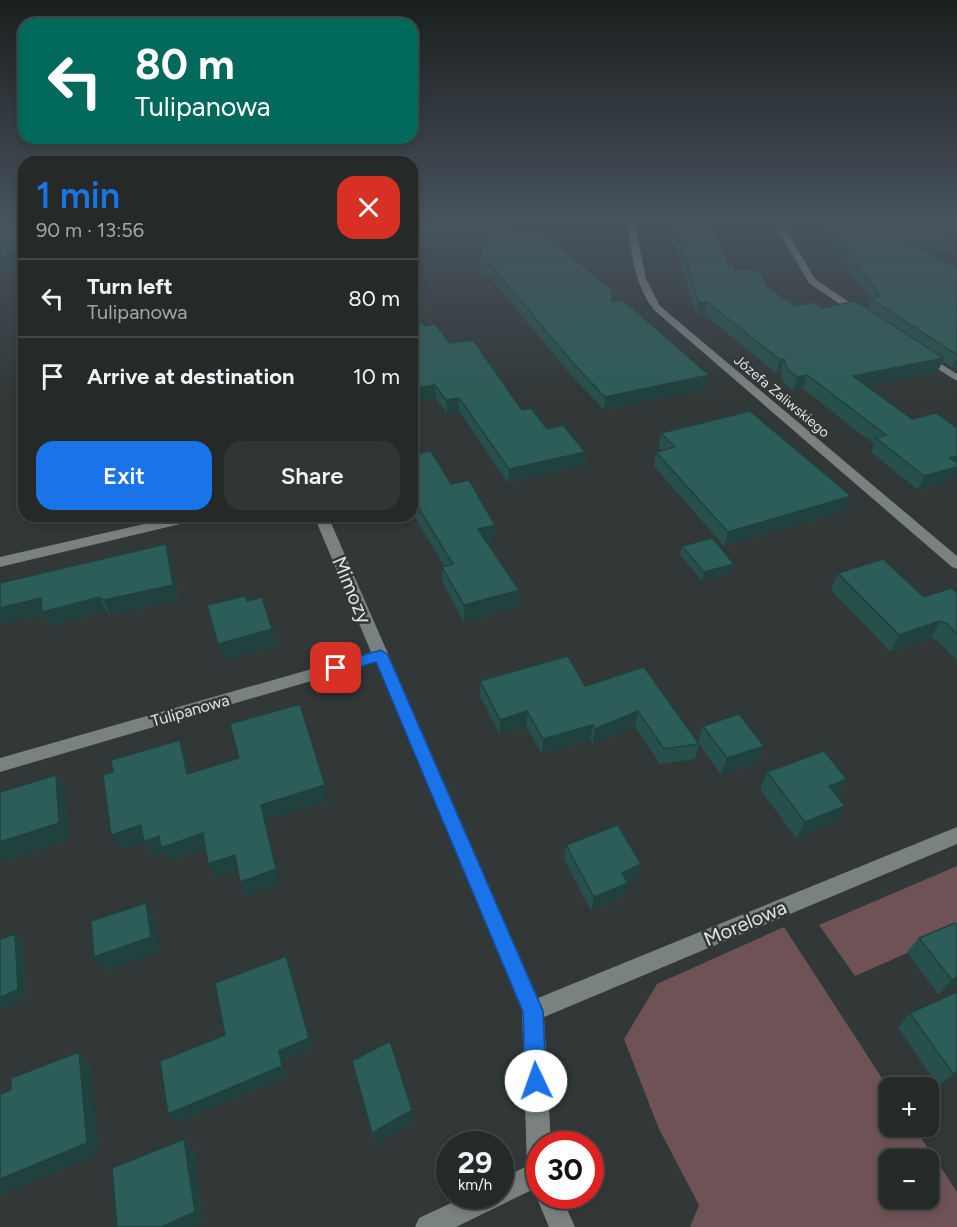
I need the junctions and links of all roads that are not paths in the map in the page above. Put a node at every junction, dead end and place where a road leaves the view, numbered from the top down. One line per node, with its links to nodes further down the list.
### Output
1 (641, 280): 9 (street, Józefa Zaliwskiego)
2 (812, 280): 3 (lane)
3 (867, 318)
4 (917, 351): 5 (lane)
5 (957, 378)
6 (171, 522): 8 (street)
7 (324, 522): 10 (street, Mimozy)
8 (0, 562)
9 (957, 564)
10 (381, 655): 11 (street, Tulipanowa); 13 (street, Mimozy)
11 (0, 765)
12 (957, 835): 13 (street, Morelowa)
13 (533, 1011): 14 (street, Mimozy)
14 (538, 1131)
15 (466, 1209): 17 (street)
16 (554, 1209): 18 (street)
17 (428, 1227)
18 (562, 1227)

